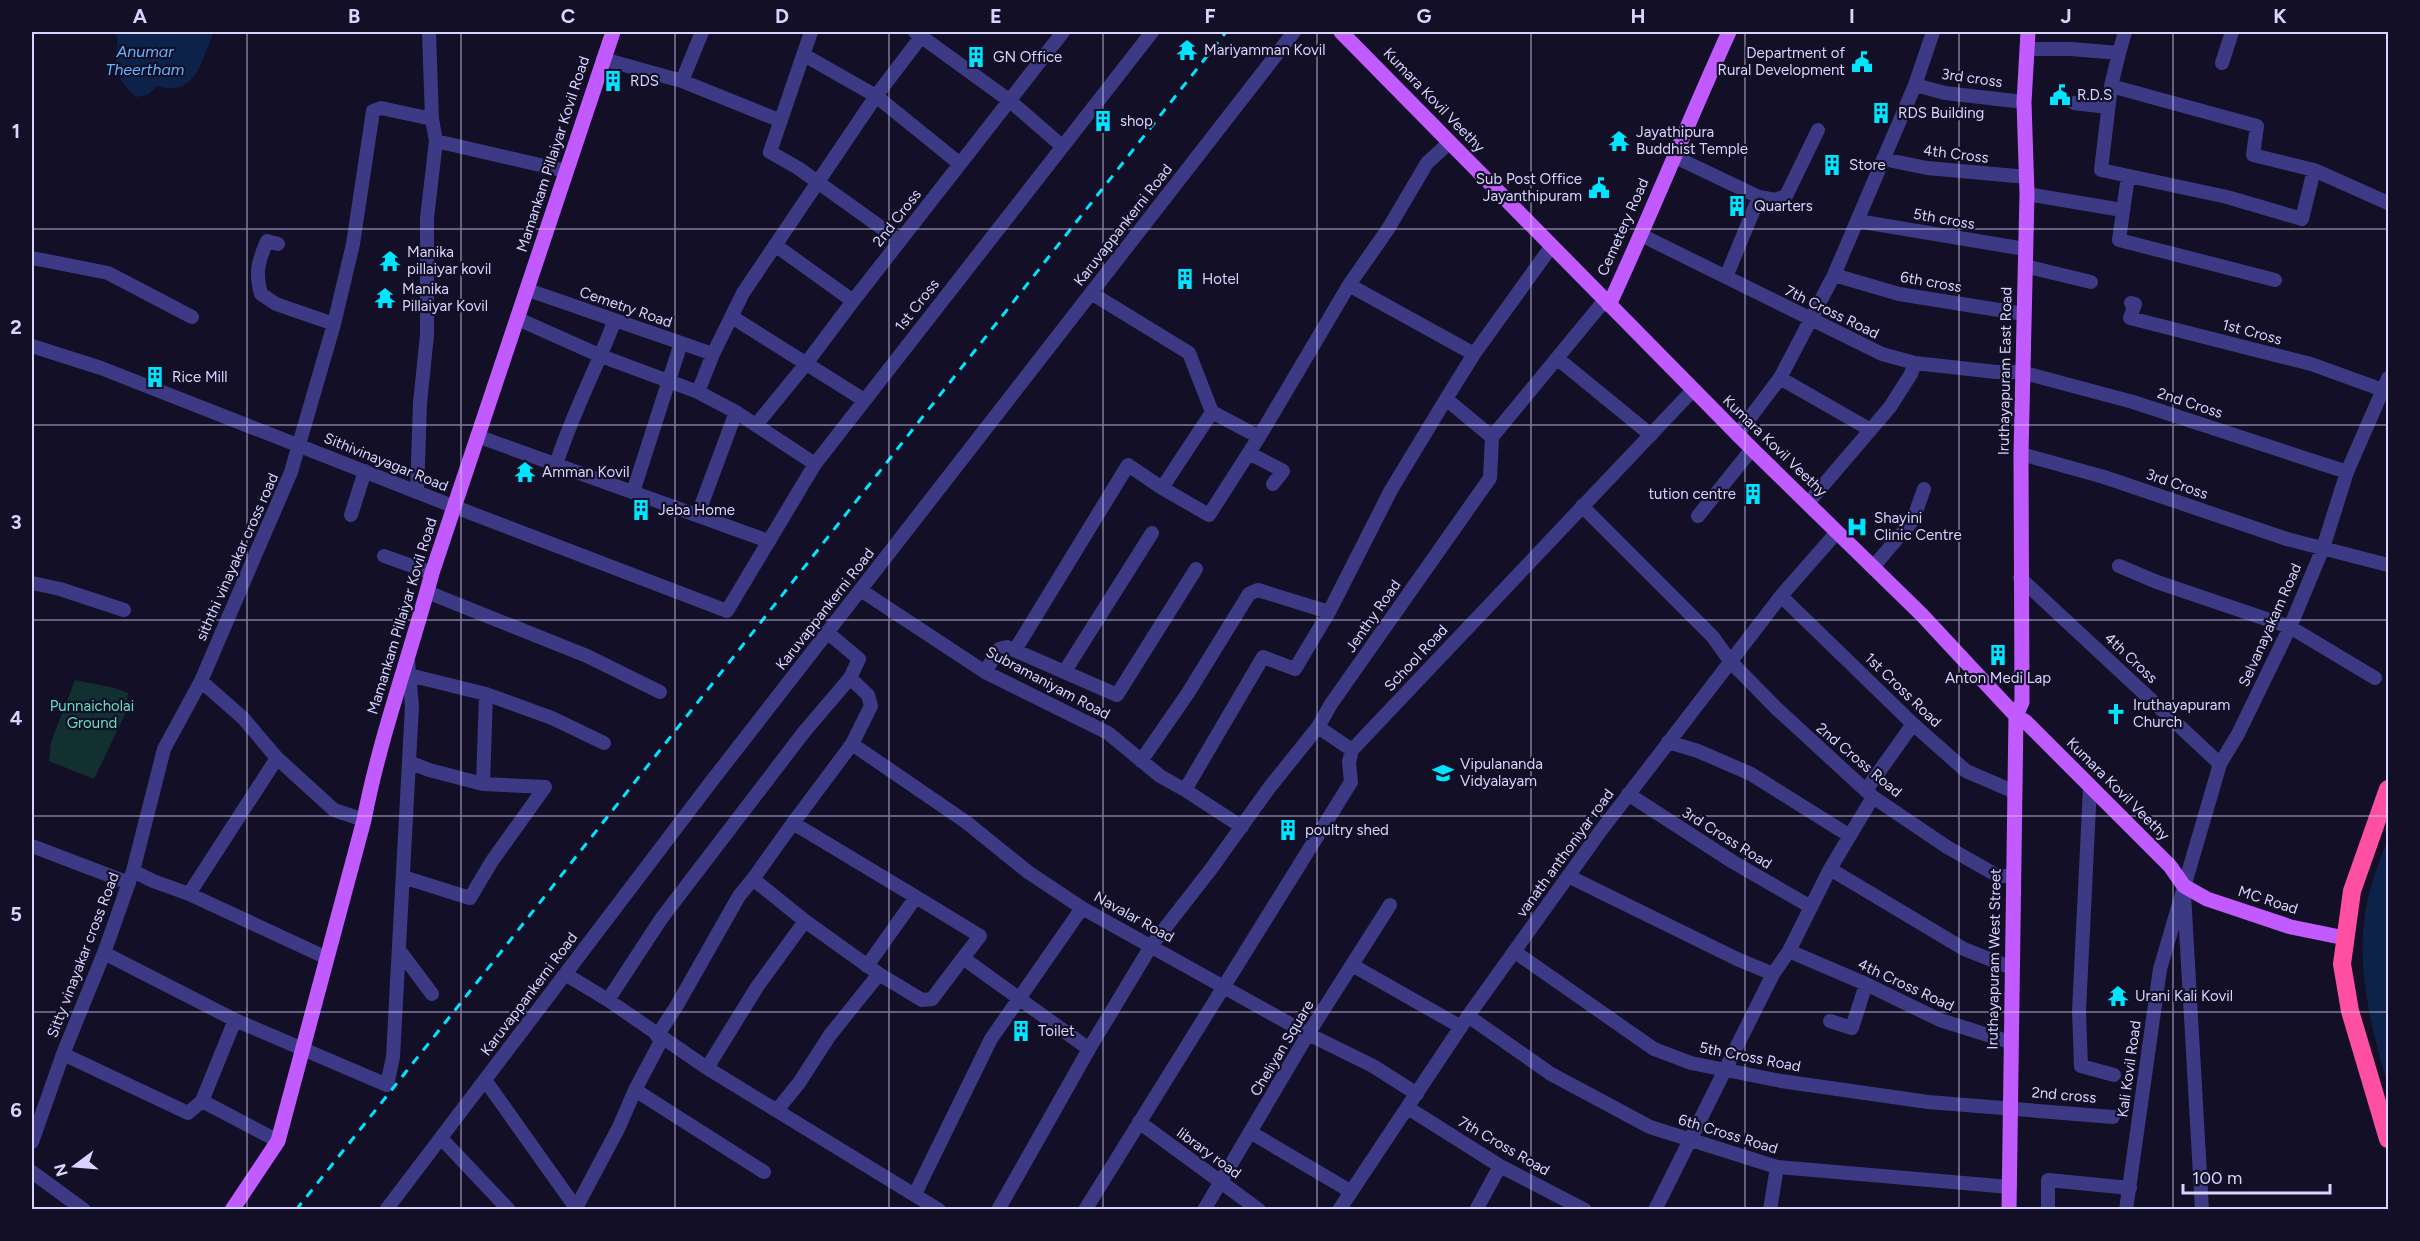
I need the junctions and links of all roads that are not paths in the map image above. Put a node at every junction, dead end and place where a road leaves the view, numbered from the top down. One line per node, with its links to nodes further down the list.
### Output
1 (429, 32): 28 (street)
2 (612, 32): 18 (main road, Mamankam Pillaiyar Kovil Road)
3 (702, 32): 20 (street)
4 (811, 32): 17 (street)
5 (1063, 32): 24 (street, 2nd Cross)
6 (1150, 32): 33 (street, 1st Cross)
7 (1294, 32): 61 (street, Karuvappankerni Road)
8 (1341, 32): 32 (main road, Kumara Kovil Veethy)
9 (1729, 32): 34 (main road, Cemetery Road)
10 (1933, 32): 21 (street)
11 (2028, 32): 15 (main road, Iruthayapuram East Road)
12 (2125, 32): 16 (street)
13 (2232, 32): 19 (street)
14 (925, 36): 23 (street); 24 (street)
15 (2028, 49): 16 (street); 25 (main road, Iruthayapuram East Road)
16 (2119, 53): 22 (street)
17 (804, 55): 23 (street); 29 (street)
18 (603, 59): 20 (street); 38 (main road, Mamankam Pillaiyar Kovil Road)
19 (2222, 63)
20 (682, 81): 29 (street)
21 (1915, 85): 25 (street, 3rd cross); 35 (street)
22 (2111, 86): 27 (street); 37 (street)
23 (876, 96): 36 (street); 41 (street)
24 (1010, 101): 33 (street); 36 (street, 2nd Cross)
25 (2025, 102): 40 (main road, Iruthayapuram East Road)
26 (2074, 103): 27 (street)
27 (2108, 107): 39 (street)
28 (432, 118): 31 (street); 71 (street)
29 (781, 121): 41 (street)
30 (1818, 130): 43 (street)
31 (436, 141): 38 (street); 108 (street)
32 (1450, 142): 51 (main road, Kumara Kovil Veethy); 59 (street)
33 (1062, 146): 87 (street, 1st Cross)
34 (1673, 156): 43 (street); 47 (main road, Cemetery Road)
35 (1882, 159): 40 (street, 4th Cross); 46 (street)
36 (960, 164): 48 (street, 2nd Cross)
37 (2314, 170): 39 (street); 44 (street)
38 (566, 171): 60 (main road, Mamankam Pillaiyar Kovil Road)
39 (2128, 176): 45 (street)
40 (2027, 177): 42 (main road, Iruthayapuram East Road)
41 (819, 183): 48 (street); 50 (street)
42 (2027, 195): 45 (street); 52 (main road, Iruthayapuram East Road)
43 (1760, 197): 56 (street)
44 (2388, 203)
45 (2122, 210): 57 (street)
46 (1857, 221): 52 (street, 5th cross); 55 (street)
47 (1641, 235): 56 (street, 7th Cross Road); 63 (main road, Cemetery Road)
48 (900, 241): 62 (street, 2nd Cross)
49 (278, 244): 71 (street)
50 (775, 245): 62 (street); 67 (street)
51 (1551, 247): 63 (main road, Kumara Kovil Veethy); 75 (street)
52 (2025, 249): 54 (main road, Iruthayapuram East Road)
53 (32, 258): 66 (street)
54 (2025, 266): 58 (street); 65 (main road, Iruthayapuram East Road)
55 (1834, 276): 65 (street, 6th cross); 69 (street)
56 (1726, 277): 69 (street, 7th Cross Road)
57 (2275, 280)
58 (2091, 282)
59 (1349, 285): 75 (street); 95 (street)
60 (528, 290): 68 (main road, Mamankam Pillaiyar Kovil Road); 70 (street, Cemetry Road)
61 (1091, 293): 89 (street); 128 (street, Karuvappankerni Road)
62 (853, 301): 79 (street, 2nd Cross)
63 (1606, 303): 77 (street); 84 (main road, Kumara Kovil Veethy)
64 (2131, 303): 83 (street, 1st Cross)
65 (2024, 314): 80 (main road, Iruthayapuram East Road)
66 (192, 316)
67 (732, 317): 74 (street); 79 (street)
68 (518, 319): 76 (street); 94 (main road, Mamankam Pillaiyar Kovil Road)
69 (1810, 320): 78 (street, 7th Cross Road); 81 (street)
70 (614, 322): 72 (street, Cemetry Road); 76 (street)
71 (334, 324): 97 (street)
72 (681, 343): 74 (street, Cemetry Road); 82 (street)
73 (32, 346): 97 (street, Sithivinayagar Road)
74 (713, 354): 85 (street)
75 (1474, 354): 86 (street)
76 (601, 356): 82 (street); 102 (street)
77 (1558, 359): 92 (street); 96 (street)
78 (1915, 363): 80 (street, 7th Cross Road); 91 (street)
79 (805, 365): 87 (street); 90 (street, 2nd Cross)
80 (2021, 372): 100 (main road, Iruthayapuram East Road); 104 (street, 2nd Cross)
81 (1780, 378): 91 (street); 93 (street)
82 (669, 381): 85 (street); 109 (street)
83 (2386, 384): 104 (street, Selvanayakam Road)
84 (1693, 390): 92 (street, School Road); 93 (main road, Kumara Kovil Veethy)
85 (698, 392): 88 (street)
86 (1446, 399): 96 (street); 133 (street)
87 (864, 400): 101 (street, 1st Cross)
88 (736, 412): 90 (street); 113 (street)
89 (1212, 412): 95 (street); 106 (street)
90 (756, 425): 101 (street)
91 (1869, 429): 110 (street)
92 (1651, 435): 111 (street, School Road)
93 (1737, 435): 98 (main road, Kumara Kovil Veethy)
94 (477, 436): 102 (street); 112 (main road, Mamankam Pillaiyar Kovil Road)
95 (1259, 437): 99 (street)
96 (1492, 437): 148 (street, Jenthy Road)
97 (299, 444): 103 (street, Sithivinayagar Road); 143 (street, siththi vinayakar cross road)
98 (1752, 449): 110 (main road, Kumara Kovil Veethy); 115 (street)
99 (1249, 453): 105 (street); 106 (street)
100 (2020, 454): 119 (street, 3rd Cross); 126 (main road, Iruthayapuram East Road)
101 (815, 464): 118 (street, 1st Cross)
102 (556, 465): 109 (street)
103 (365, 471): 108 (street, Sithivinayagar Road); 114 (street)
104 (2347, 472): 119 (street, Selvanayakam Road)
105 (1273, 484)
106 (1162, 488): 136 (street)
107 (1924, 489): 123 (street)
108 (417, 492): 112 (street, Sithivinayagar Road)
109 (633, 492): 113 (street)
110 (1808, 503): 116 (main road, Kumara Kovil Veethy)
111 (1582, 506): 137 (street, 2nd Cross Road); 152 (street, School Road)
112 (455, 507): 125 (main road, Mamankam Pillaiyar Kovil Road); 132 (street, Sithivinayagar Road)
113 (698, 514): 118 (street)
114 (351, 515)
115 (1698, 516)
116 (1837, 531): 123 (main road, Kumara Kovil Veethy); 130 (street, vanath anthoniyar road)
117 (1152, 533): 139 (street)
118 (768, 541): 132 (street, 1st Cross)
119 (2323, 548): 121 (street, 3rd Cross); 134 (street, Selvanayakam Road)
120 (384, 556): 125 (street)
121 (2388, 565)
122 (2119, 566): 134 (street)
123 (1873, 567): 146 (main road, Kumara Kovil Veethy)
124 (1196, 569): 139 (street)
125 (432, 573): 129 (main road, Mamankam Pillaiyar Kovil Road)
126 (2020, 578): 146 (main road, Iruthayapuram East Road); 156 (street, 4th Cross)
127 (32, 583): 131 (street)
128 (862, 591): 135 (street, Karuvappankerni Road); 140 (street, Subramaniyam Road)
129 (427, 592): 138 (main road, Mamankam Pillaiyar Kovil Road); 144 (street)
130 (1781, 596): 137 (street, vanath anthoniyar road); 147 (street, 1st Cross Road)
131 (124, 610)
132 (727, 611)
133 (1329, 612): 154 (street); 160 (street)
134 (2290, 627): 142 (street); 156 (street, Selvanayakam Road)
135 (827, 632): 141 (street); 193 (street, Karuvappankerni Road)
136 (1015, 650): 139 (street); 140 (street)
137 (1730, 661): 149 (street, vanath anthoniyar road); 163 (street, 2nd Cross Road)
138 (408, 668): 145 (street); 155 (street); 164 (main road, Mamankam Pillaiyar Kovil Road)
139 (1065, 671)
140 (985, 672): 154 (street, Subramaniyam Road)
141 (850, 678): 151 (street); 199 (street)
142 (2375, 678)
143 (201, 681): 153 (street); 172 (street, Sitty vinayakar cross Road)
144 (660, 692)
145 (486, 694): 150 (street); 157 (street)
146 (2018, 714): 158 (main road, Kumara Kovil Veethy); 161 (main road, Iruthayapuram West Street)
147 (1913, 724): 161 (street, 1st Cross Road); 163 (street)
148 (1318, 727): 152 (street); 166 (street, Jenthy Road)
149 (1668, 742): 162 (street, vanath anthoniyar road); 167 (street)
150 (604, 743)
151 (852, 744): 165 (street); 180 (street, Navalar Road)
152 (1352, 750): 197 (street)
153 (277, 758): 164 (street); 176 (street)
154 (1141, 761): 160 (street, Subramaniyam Road)
155 (410, 762): 157 (street); 173 (street)
156 (2220, 764): 175 (street, Selvanayakam Road)
157 (483, 784): 173 (street)
158 (2090, 787): 175 (main road, Kumara Kovil Veethy); 212 (street)
159 (2388, 789): 182 (highway)
160 (1185, 790): 166 (street, Subramaniyam Road)
161 (2015, 792): 171 (main road, Iruthayapuram West Street)
162 (1628, 794): 170 (street, vanath anthoniyar road); 179 (street, 3rd Cross Road)
163 (1870, 794): 167 (street); 171 (street, 2nd Cross Road)
164 (364, 820): 188 (main road, Mamankam Pillaiyar Kovil Road)
165 (793, 823): 174 (street); 177 (street)
166 (1242, 827): 183 (street, Jenthy Road)
167 (1850, 836): 169 (street)
168 (32, 846): 172 (street)
169 (1830, 869): 179 (street); 192 (street)
170 (1568, 876): 186 (street, vanath anthoniyar road); 195 (street)
171 (2014, 876): 192 (main road, Iruthayapuram West Street)
172 (131, 877): 176 (street); 187 (street, Sitty vinayakar cross Road)
173 (403, 877): 184 (street)
174 (753, 879): 181 (street); 205 (street)
175 (2181, 893): 182 (main road, MC Road); 234 (street, Kali Kovil Road); 254 (street, Selvanayakam Road)
176 (189, 894): 188 (street)
177 (916, 897): 189 (street); 191 (street)
178 (1390, 905): 190 (street, Cheliyan Square)
179 (1811, 907): 185 (street)
180 (1082, 908): 183 (street, Navalar Road); 200 (street)
181 (805, 921): 191 (street); 210 (street)
182 (2345, 938): 225 (highway)
183 (1151, 946): 197 (street, Navalar Road); 207 (street, Jenthy Road)
184 (399, 950): 198 (street); 208 (street)
185 (1790, 951): 195 (street); 196 (street, 4th Cross Road)
186 (1515, 952): 202 (street, vanath anthoniyar road); 211 (street, 5th Cross Road)
187 (104, 954): 201 (street); 209 (street, Sitty vinayakar cross Road)
188 (327, 958): 208 (main road, Mamankam Pillaiyar Kovil Road)
189 (963, 958): 194 (street); 200 (street)
190 (1352, 965): 202 (street, 6th Cross Road); 204 (street, Cheliyan Square)
191 (867, 966): 194 (street)
192 (2012, 968): 206 (main road, Iruthayapuram West Street)
193 (565, 974): 199 (street); 213 (street, Karuvappankerni Road)
194 (879, 974): 219 (street)
195 (1773, 974): 211 (street)
196 (1866, 984): 203 (street); 206 (street, 4th Cross Road)
197 (1223, 986): 204 (street, Navalar Road); 221 (street)
198 (432, 994)
199 (608, 1000): 205 (street)
200 (1019, 1000): 207 (street); 236 (street)
201 (235, 1020): 208 (street); 216 (street)
202 (1465, 1021): 215 (street, vanath anthoniyar road); 224 (street, 6th Cross Road)
203 (1830, 1021)
204 (1308, 1034): 215 (street, Navalar Road); 222 (street, Cheliyan Square)
205 (660, 1037): 210 (street); 214 (street)
206 (2010, 1042): 217 (main road, Iruthayapuram West Street)
207 (1089, 1049): 243 (street, Jenthy Road)
208 (304, 1051): 226 (main road, Mamankam Pillaiyar Kovil Road)
209 (63, 1054): 216 (street); 227 (street, Sitty vinayakar cross Road)
210 (707, 1068): 219 (street)
211 (1724, 1069): 217 (street, 5th Cross Road); 224 (street)
212 (2114, 1075)
213 (485, 1080): 214 (street); 223 (street, Karuvappankerni Road)
214 (635, 1090): 231 (street)
215 (1417, 1094): 218 (street, vanath anthoniyar road)
216 (202, 1101): 226 (street)
217 (2011, 1107): 220 (street, 2nd cross); 233 (main road, Iruthayapuram West Street)
218 (1408, 1108): 228 (street, 7th Cross Road); 235 (street, vanath anthoniyar road)
219 (777, 1110): 236 (street)
220 (2114, 1117)
221 (1139, 1122): 232 (street, library road); 238 (street)
222 (1250, 1132): 232 (street, Cheliyan Square); 235 (street)
223 (441, 1138): 237 (street, Karuvappankerni Road); 241 (street)
224 (1690, 1139): 229 (street, 6th Cross Road); 249 (street)
225 (2388, 1139)
226 (278, 1141): 240 (main road, Mamankam Pillaiyar Kovil Road)
227 (32, 1142)
228 (1500, 1166): 247 (street); 248 (street, 7th Cross Road)
229 (1777, 1167): 233 (street, 6th Cross Road); 250 (street)
230 (32, 1172): 239 (street)
231 (764, 1172)
232 (1221, 1183): 244 (street, Cheliyan Square); 245 (street, library road)
233 (2010, 1187): 251 (main road, Iruthayapuram West Street)
234 (2130, 1188): 252 (street); 253 (street, Kali Kovil Road)
235 (1350, 1191): 246 (street, vanath anthoniyar road)
236 (915, 1194): 242 (street)
237 (394, 1206)
238 (1090, 1208)
239 (84, 1209)
240 (232, 1209)
241 (509, 1209)
242 (939, 1209)
243 (998, 1209)
244 (1204, 1209)
245 (1259, 1209)
246 (1339, 1209)
247 (1476, 1209)
248 (1585, 1209)
249 (1654, 1209)
250 (1770, 1209)
251 (2009, 1209)
252 (2048, 1209)
253 (2126, 1209)
254 (2202, 1209)

